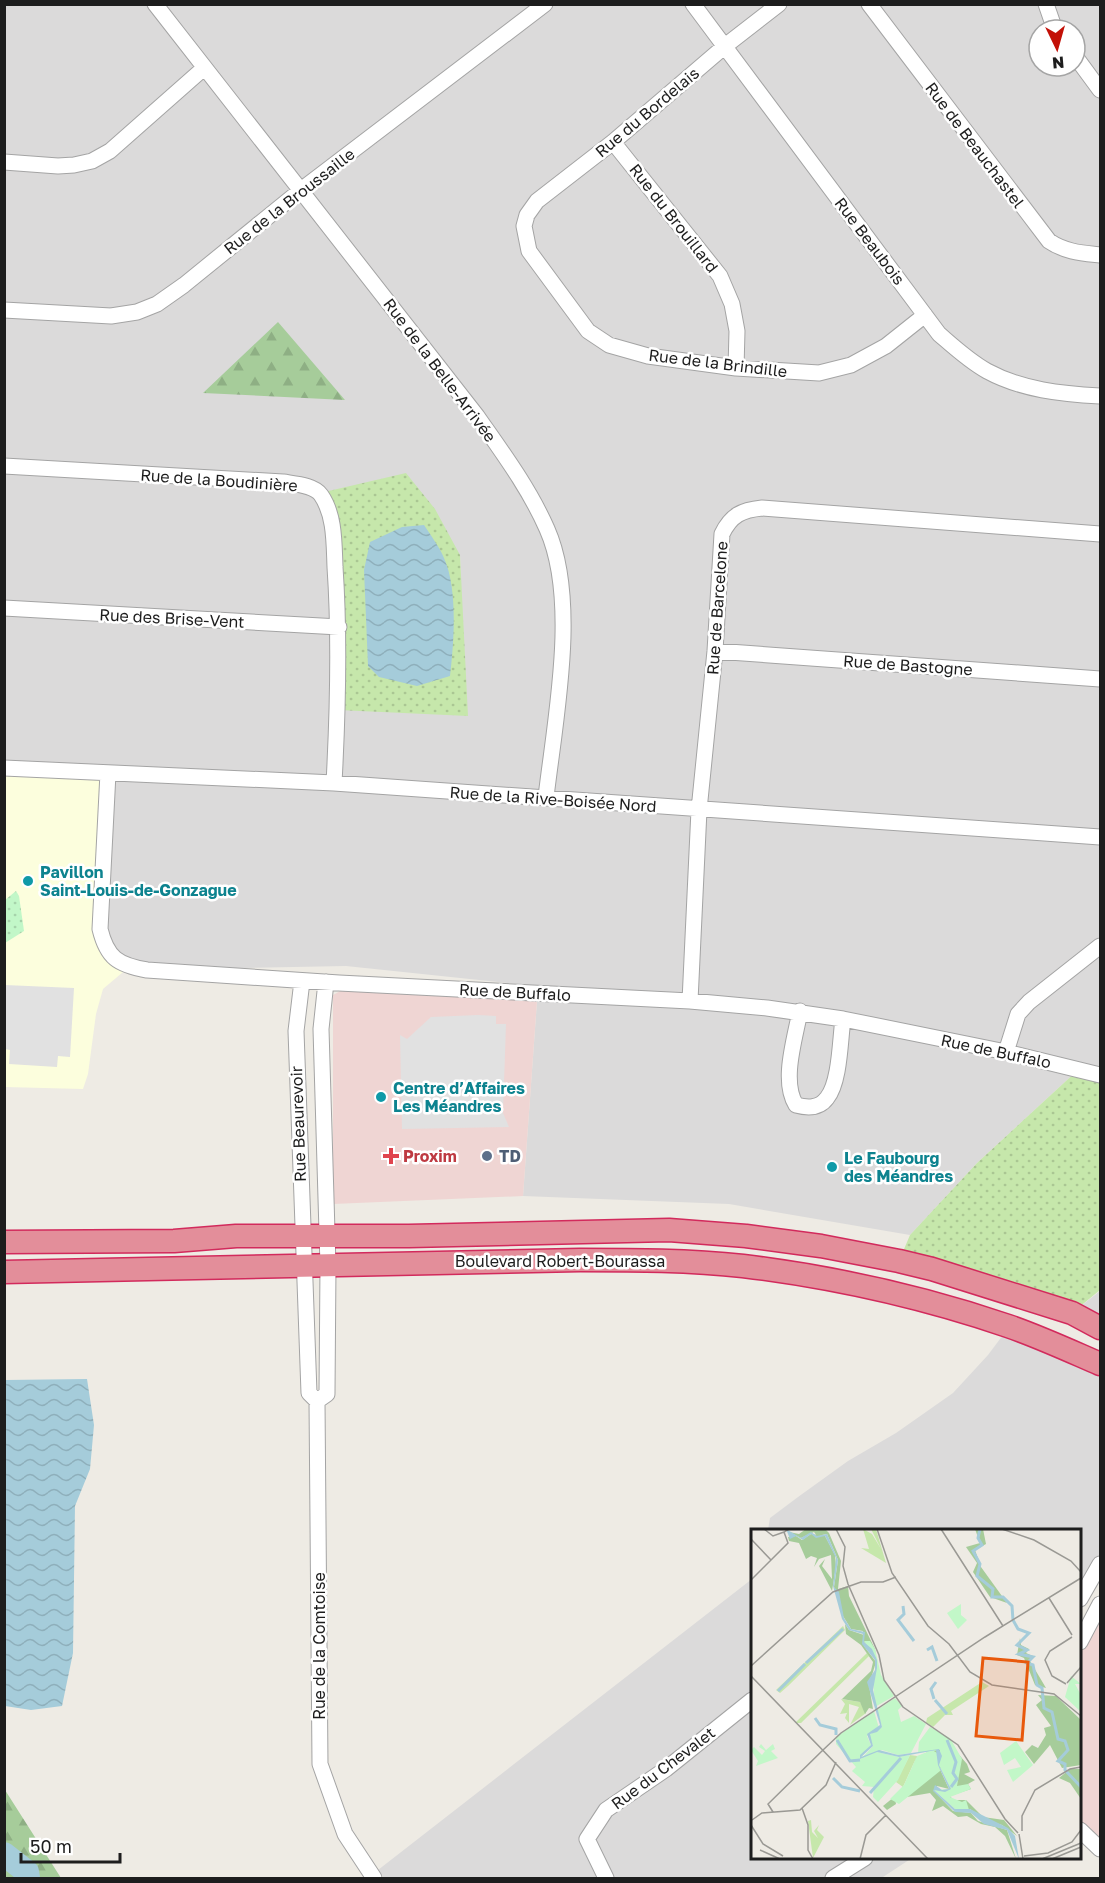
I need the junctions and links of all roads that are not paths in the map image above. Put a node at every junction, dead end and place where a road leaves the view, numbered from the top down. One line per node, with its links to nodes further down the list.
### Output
1 (155, 4): 7 (street, Rue de la Belle-Arrivée)
2 (545, 4): 12 (street, Rue de la Broussaille)
3 (693, 4): 6 (street, Rue Beaubois)
4 (779, 4): 6 (street, Rue du Bordelais)
5 (869, 4): 14 (street, Rue de Beauchastel)
6 (725, 46): 10 (street, Rue du Bordelais); 16 (street, Rue Beaubois)
7 (204, 69): 11 (street); 12 (street, Rue de la Belle-Arrivée)
8 (1087, 72): 9 (street)
9 (1101, 90)
10 (613, 141): 13 (street, Rue du Bordelais); 17 (street, Rue du Brouillard)
11 (4, 162)
12 (301, 190): 15 (street, Rue de la Broussaille); 28 (street, Rue de la Belle-Arrivée)
13 (524, 226): 17 (street, Rue de la Brindille)
14 (1101, 255)
15 (4, 310)
16 (925, 315): 17 (street, Rue de la Brindille); 18 (street, Rue Beaubois)
17 (736, 368)
18 (1101, 396)
19 (4, 466): 22 (street, Rue de la Boudinière)
20 (1101, 534): 23 (street, Rue de Barcelone)
21 (4, 608): 22 (street, Rue des Brise-Vent)
22 (339, 627): 27 (street, Rue de la Boudinière)
23 (715, 651): 24 (street, Rue de Bastogne); 29 (street, Rue de Barcelone)
24 (1101, 679)
25 (4, 768): 26 (street, Rue de la Rive-Boisée Nord)
26 (108, 773): 27 (street, Rue de la Rive-Boisée Nord); 32 (street, Rue de Buffalo)
27 (333, 783): 28 (street, Rue de la Rive-Boisée Nord)
28 (546, 797): 29 (street, Rue de la Rive-Boisée Nord)
29 (699, 810): 30 (street, Rue de la Rive-Boisée Nord); 34 (street, Rue de Barcelone)
30 (1101, 837)
31 (1101, 946): 37 (street)
32 (302, 981): 33 (street, Rue de Buffalo); 39 (street, Rue Beaurevoir)
33 (326, 982): 34 (street, Rue de Buffalo); 40 (street, Rue Beaurevoir)
34 (690, 1001): 35 (street, Rue de Buffalo)
35 (800, 1011): 36 (street, Rue de Buffalo); 36 (street)
36 (843, 1019): 37 (street, Rue de Buffalo)
37 (1006, 1052): 38 (street, Rue de Buffalo)
38 (1101, 1075)
39 (302, 1236): 40 (highway, Boulevard Robert-Bourassa); 41 (highway, Boulevard Robert-Bourassa); 43 (street, Rue Beaurevoir)
40 (327, 1236): 42 (street, Rue Beaurevoir); 45 (highway, Boulevard Robert-Bourassa)
41 (4, 1242)
42 (328, 1266): 43 (highway, Boulevard Robert-Bourassa); 46 (highway, Boulevard Robert-Bourassa); 47 (street, Rue de la Comtoise)
43 (303, 1267): 44 (highway, Boulevard Robert-Bourassa); 47 (street, Rue de la Comtoise)
44 (4, 1272)
45 (1101, 1328)
46 (1101, 1365)
47 (317, 1401): 56 (street, Rue de la Comtoise)
48 (1101, 1564): 49 (street)
49 (1081, 1597)
50 (1101, 1604): 51 (street)
51 (1081, 1640)
52 (751, 1702): 57 (street, Rue du Chevalet)
53 (1082, 1833): 54 (street)
54 (1101, 1849)
55 (862, 1859): 58 (street)
56 (374, 1878)
57 (606, 1878)
58 (833, 1878)

